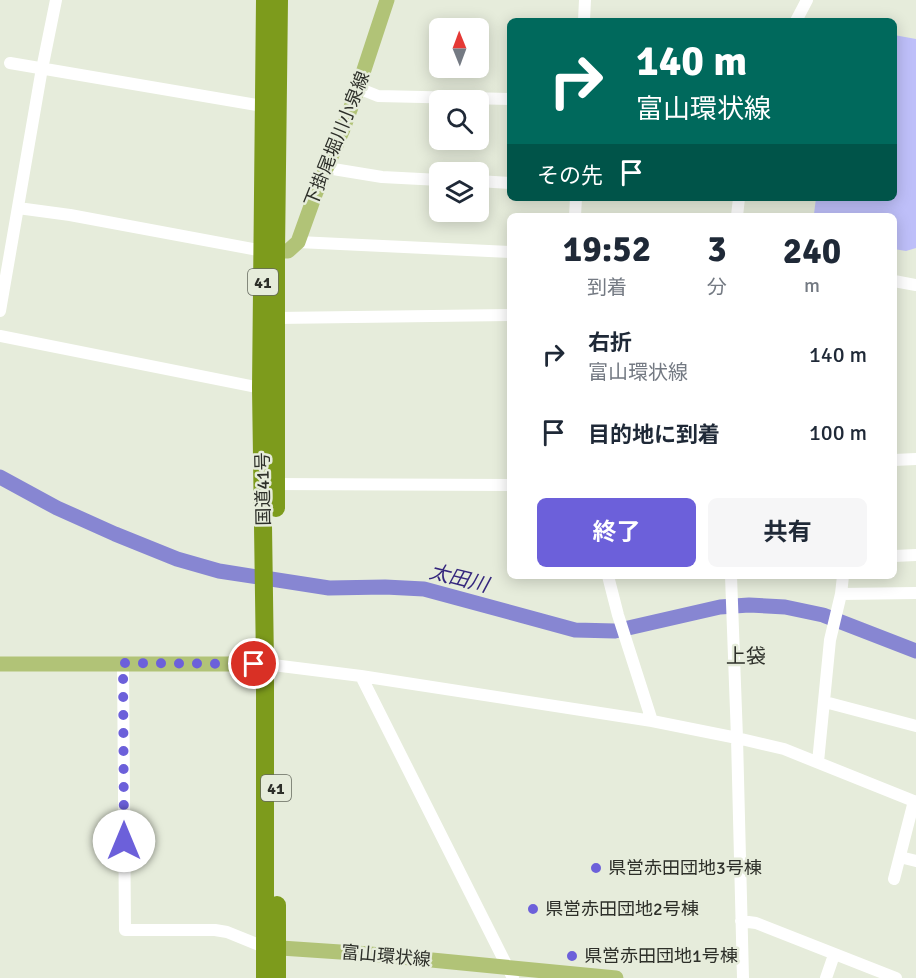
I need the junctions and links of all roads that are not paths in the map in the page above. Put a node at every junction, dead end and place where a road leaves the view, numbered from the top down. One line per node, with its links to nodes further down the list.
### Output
1 (56, 0): 10 (street)
2 (265, 0): 13 (highway, 国道41号 / 41)
3 (279, 0): 13 (highway, 国道41号 / 41)
4 (387, 0): 11 (main road, 下掛尾堀川小泉線)
5 (585, 0): 7 (street)
6 (807, 0): 8 (street)
7 (584, 18)
8 (798, 18)
9 (10, 63): 10 (street)
10 (42, 69): 13 (street); 18 (street)
11 (358, 88): 12 (street); 14 (main road, 下掛尾堀川小泉線)
12 (507, 99)
13 (271, 107): 20 (highway, 国道41号 / 41)
14 (327, 168): 15 (street); 19 (main road, 下掛尾堀川小泉線)
15 (429, 179)
16 (489, 182): 17 (street)
17 (507, 183)
18 (18, 208): 20 (street); 24 (street)
19 (298, 242): 20 (main road); 21 (street)
20 (270, 251): 26 (highway, 国道41号 / 41); 28 (highway, 国道41号 / 41)
21 (507, 252)
22 (897, 282): 23 (street)
23 (916, 285)
24 (0, 311)
25 (507, 315): 26 (street)
26 (276, 318): 31 (highway, 国道41号 / 41)
27 (0, 336): 28 (street)
28 (261, 387): 31 (highway, 国道41号 / 41)
29 (916, 459): 30 (street)
30 (897, 460)
31 (269, 484): 32 (street); 42 (highway, 国道41号 / 41)
32 (507, 485)
33 (916, 555): 34 (street)
34 (897, 556)
35 (609, 579): 45 (street)
36 (730, 579): 47 (street)
37 (843, 579): 39 (street)
38 (916, 593): 39 (street)
39 (841, 594): 44 (street)
40 (123, 663): 41 (main road); 42 (main road); 54 (street)
41 (0, 664)
42 (270, 664): 43 (street); 54 (highway, 国道41号 / 41)
43 (361, 676): 45 (street); 56 (street)
44 (825, 702): 46 (street); 48 (street)
45 (652, 722): 47 (street)
46 (916, 726)
47 (737, 738): 48 (street); 53 (street)
48 (818, 762): 49 (street)
49 (915, 801): 50 (street)
50 (900, 856): 51 (street); 52 (street)
51 (916, 861)
52 (894, 879)
53 (741, 921): 55 (street); 60 (street)
54 (271, 947): 56 (main road, 富山環状線); 57 (highway, 国道41号 / 41); 58 (highway, 国道41号 / 41)
55 (834, 955): 61 (street); 62 (street)
56 (510, 973): 59 (main road, 富山環状線)
57 (265, 978)
58 (277, 978)
59 (616, 978)
60 (743, 978)
61 (826, 978)
62 (896, 978)

